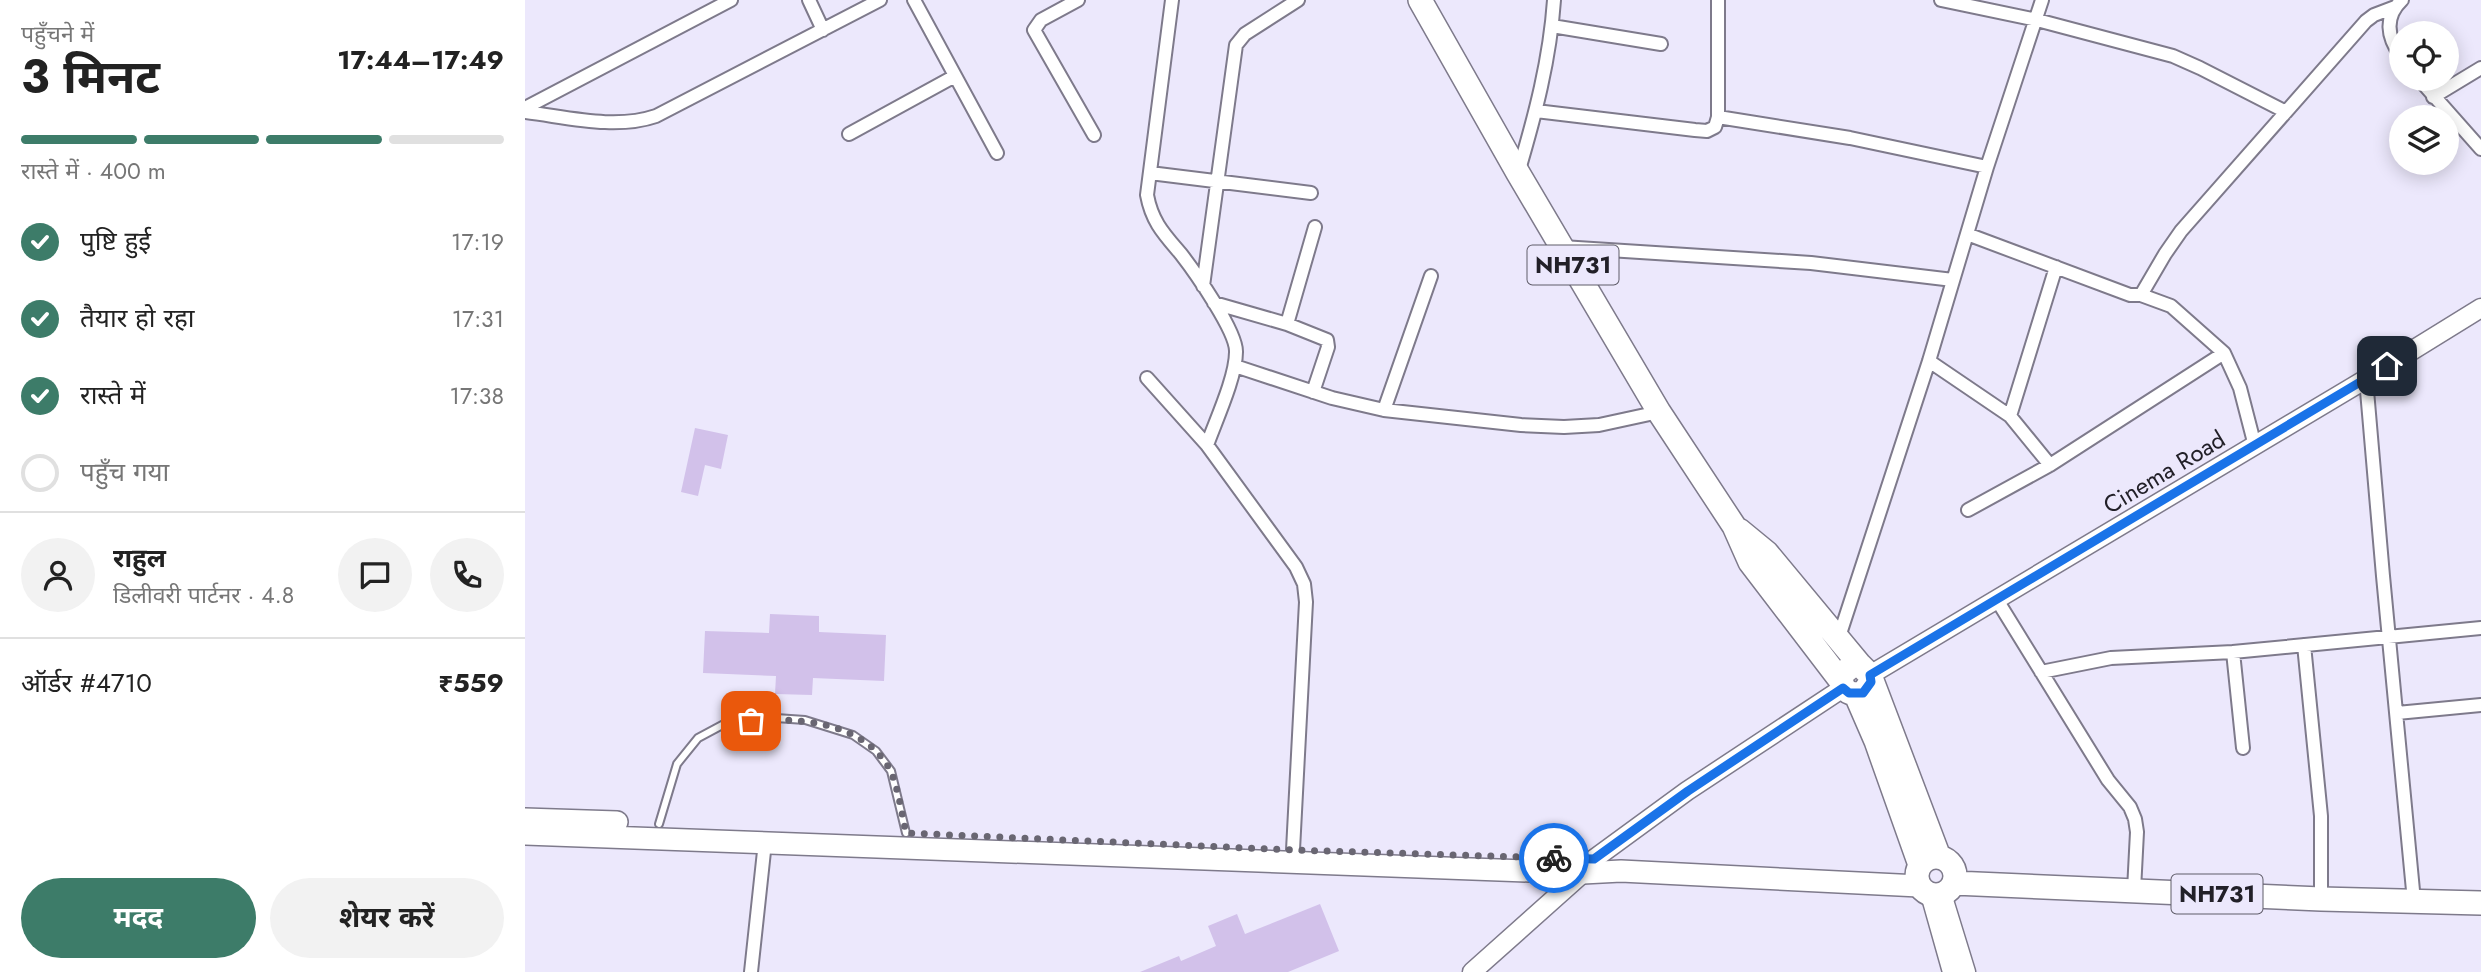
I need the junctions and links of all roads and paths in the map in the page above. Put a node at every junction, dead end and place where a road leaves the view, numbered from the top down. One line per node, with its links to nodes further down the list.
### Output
1 (731, 0): 23 (street)
2 (809, 0): 16 (street)
3 (880, 0): 16 (street)
4 (914, 0): 20 (street)
5 (1078, 0): 28 (street)
6 (1172, 0): 32 (street)
7 (1298, 0): 34 (street)
8 (1420, 0): 33 (highway, NH731)
9 (1554, 0): 15 (street)
10 (1718, 0): 26 (street)
11 (1941, 0): 14 (street)
12 (2042, 0): 14 (street)
13 (2398, 4): 17 (street); 25 (street)
14 (2037, 20): 25 (street); 31 (street)
15 (1552, 26): 18 (street); 24 (street)
16 (823, 30): 23 (street)
17 (2389, 31)
18 (1661, 44)
19 (2481, 68): 22 (street)
20 (955, 76): 27 (street); 30 (street)
21 (2428, 91): 22 (street)
22 (2433, 97): 29 (street)
23 (525, 110)
24 (1536, 111): 26 (street); 33 (street)
25 (2286, 112): 43 (street)
26 (1718, 117): 31 (street)
27 (849, 134)
28 (1094, 135)
29 (2480, 147)
30 (997, 153)
31 (1987, 167): 37 (street)
32 (1150, 173): 34 (street); 42 (street)
33 (1518, 173): 38 (highway, NH731)
34 (1218, 181): 35 (street); 42 (street)
35 (1311, 193)
36 (1315, 228): 46 (street)
37 (1967, 234): 39 (street); 41 (street)
38 (1562, 247): 41 (street); 54 (highway, NH731)
39 (2056, 267): 43 (street); 55 (street)
40 (1431, 276): 53 (street)
41 (1953, 279): 48 (street)
42 (1203, 286): 44 (street)
43 (2141, 295): 47 (street)
44 (1214, 303): 46 (street); 49 (street)
45 (2481, 308): 51 (street, Cinema Road)
46 (1287, 324): 52 (street)
47 (2224, 353): 57 (street); 58 (street)
48 (1929, 361): 55 (street); 64 (street)
49 (1235, 366): 52 (street); 56 (street)
50 (1147, 378): 56 (street)
51 (2366, 379): 57 (street, Cinema Road); 63 (street)
52 (1313, 392): 53 (street)
53 (1384, 410): 54 (street)
54 (1660, 412): 60 (highway, NH731)
55 (2010, 416): 58 (street)
56 (1207, 445): 77 (street)
57 (2255, 446): 61 (street, Cinema Road)
58 (2050, 465): 59 (street)
59 (1968, 510)
60 (1734, 526): 64 (highway, NH731); 68 (highway, NH731)
61 (1997, 600): 67 (street); 68 (street, Cinema Road)
62 (2481, 628): 63 (street)
63 (2389, 637): 65 (street); 70 (street)
64 (1838, 639): 68 (highway, NH731)
65 (2304, 646): 66 (street); 81 (street)
66 (2233, 652): 67 (street); 71 (street)
67 (2041, 672): 80 (street)
68 (1857, 681): 78 (street, Cinema Road); 79 (highway, NH731)
69 (2481, 705): 70 (street)
70 (2397, 713): 82 (street)
71 (2243, 748)
72 (525, 819): 73 (main road)
73 (659, 824): 74 (main road); 74 (lane)
74 (906, 833): 77 (main road)
75 (525, 834): 76 (main road)
76 (765, 842): 78 (main road); 84 (street)
77 (1293, 850): 78 (main road)
78 (1588, 866): 79 (main road); 85 (street, Cinema Road)
79 (1934, 880): 80 (highway, NH731); 86 (street); 87 (street)
80 (2134, 890): 81 (highway, NH731)
81 (2322, 899): 82 (highway, NH731)
82 (2414, 901): 83 (highway, NH731)
83 (2481, 903)
84 (751, 972)
85 (1472, 972)
86 (1952, 972)
87 (1966, 972)

